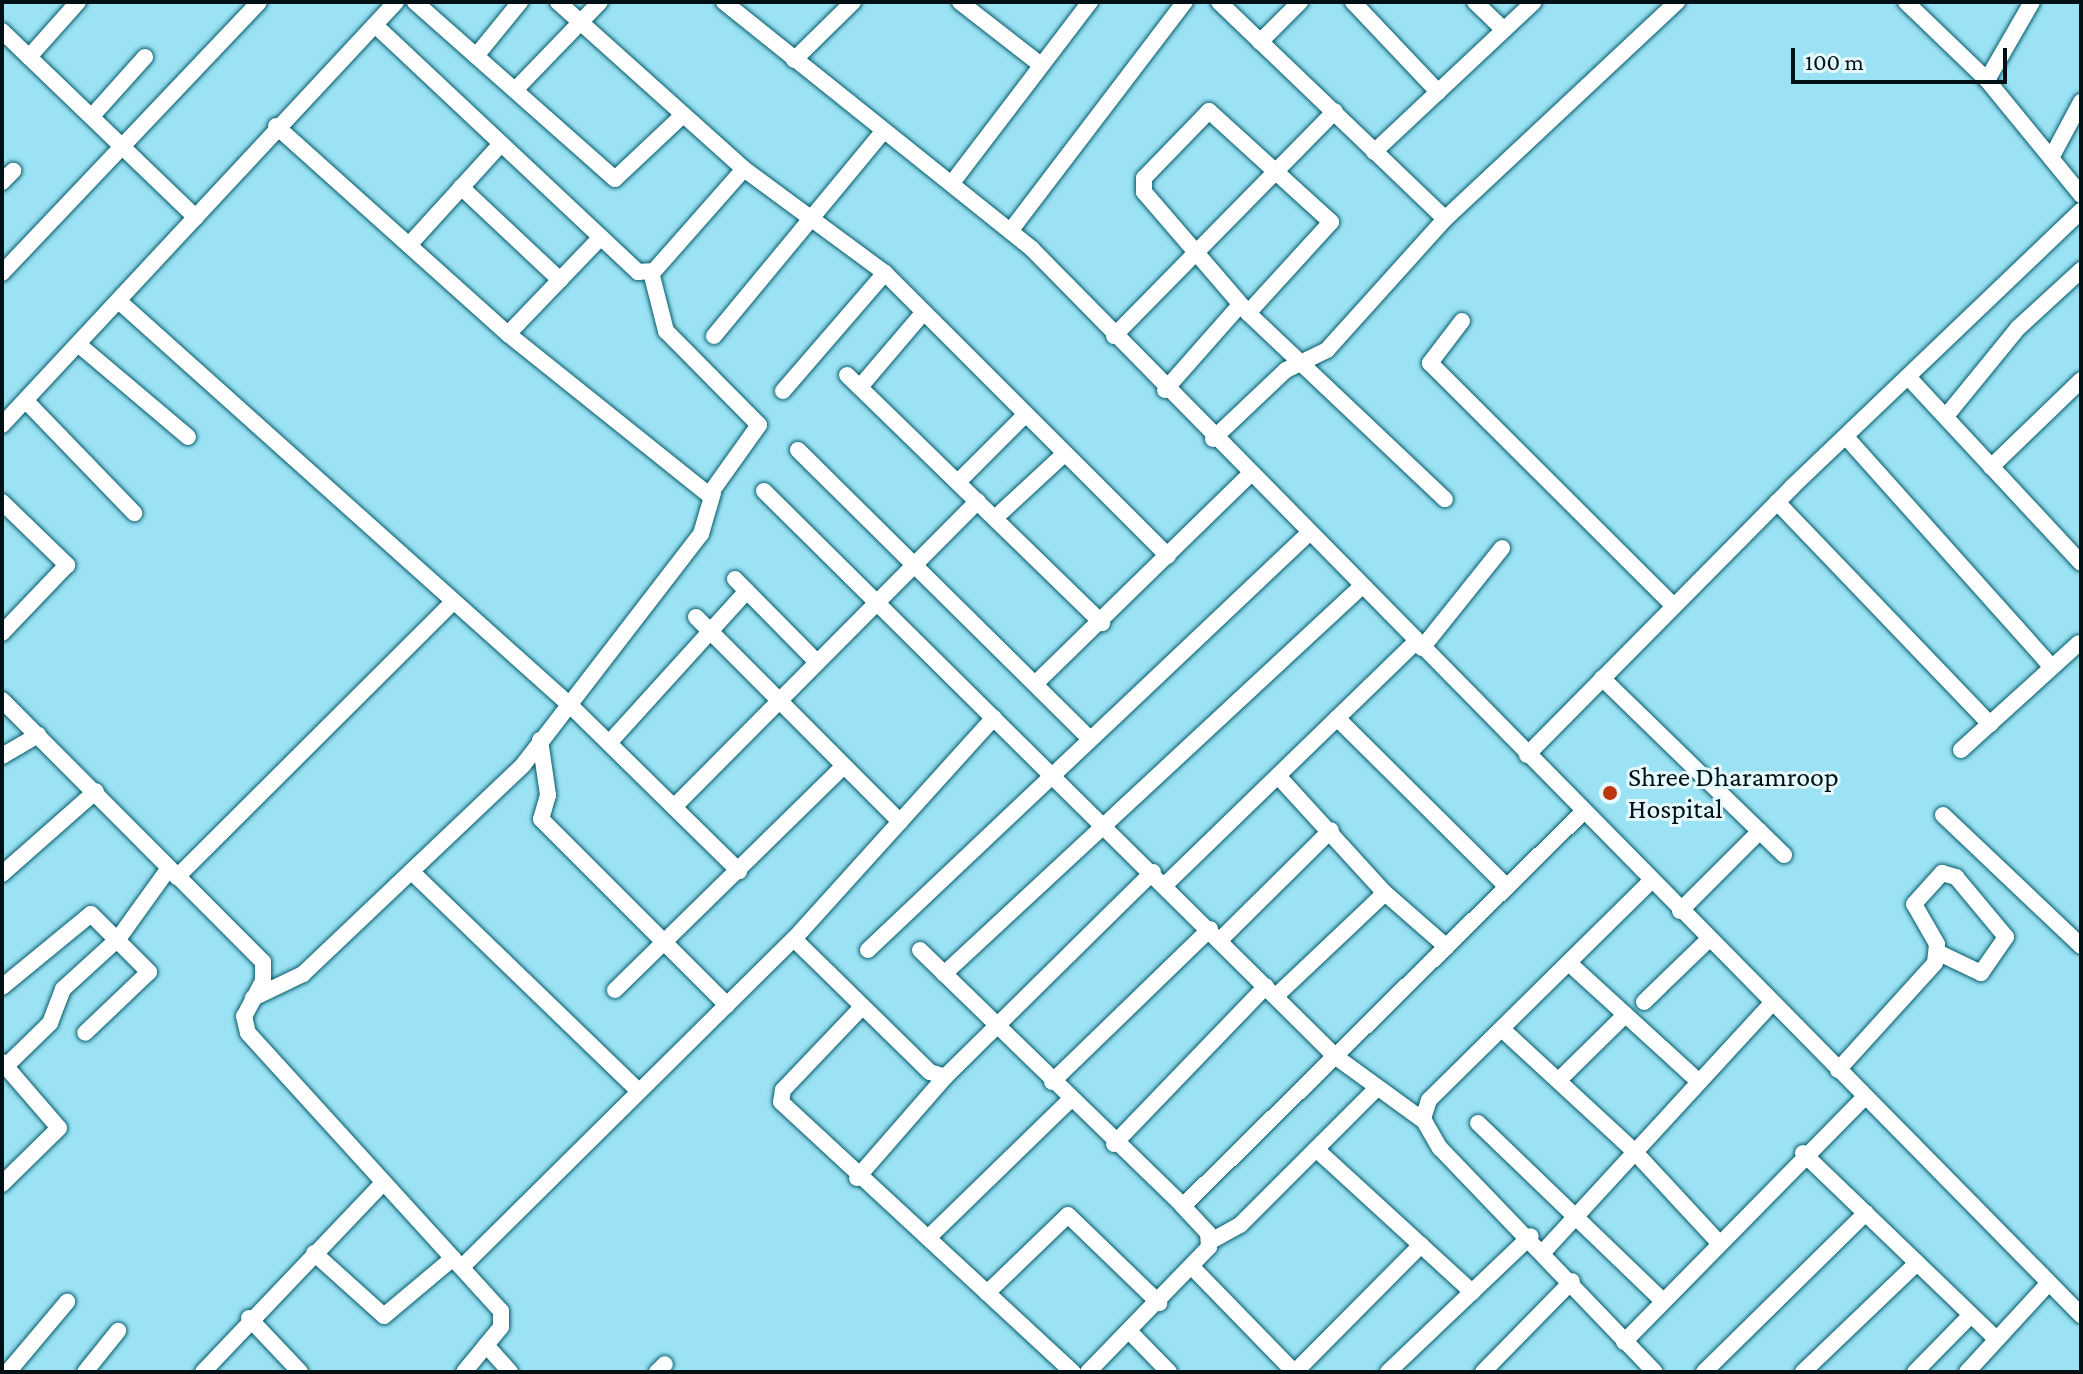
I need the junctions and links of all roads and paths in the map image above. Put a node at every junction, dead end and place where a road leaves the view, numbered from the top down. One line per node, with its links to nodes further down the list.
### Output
1 (78, 2): 27 (street)
2 (259, 2): 41 (street)
3 (396, 2): 22 (street)
4 (415, 2): 26 (street)
5 (520, 2): 26 (street)
6 (558, 2): 21 (street)
7 (600, 2): 21 (street)
8 (724, 2): 29 (street)
9 (853, 2): 29 (street)
10 (960, 2): 30 (street)
11 (1090, 2): 30 (street)
12 (1185, 2): 53 (street)
13 (1219, 2): 25 (street)
14 (1300, 2): 25 (street)
15 (1353, 2): 33 (street)
16 (1475, 2): 23 (street)
17 (1534, 2): 23 (street)
18 (1677, 2): 51 (street)
19 (1907, 2): 31 (street)
20 (2032, 2): 31 (street)
21 (580, 23): 32 (street); 37 (street)
22 (375, 25): 38 (street); 40 (street)
23 (1504, 30): 33 (street)
24 (2, 31): 27 (street)
25 (1260, 42): 35 (street)
26 (476, 56): 32 (street)
27 (29, 57): 36 (street)
28 (145, 57): 36 (street)
29 (794, 60): 39 (street)
30 (1041, 65): 46 (street)
31 (1987, 80): 43 (street)
32 (515, 90): 37 (street)
33 (1438, 92): 42 (street)
34 (2081, 102): 43 (street)
35 (1335, 111): 42 (street); 45 (street)
36 (93, 115): 41 (street)
37 (683, 115): 44 (street)
38 (276, 126): 50 (street); 55 (street)
39 (882, 133): 46 (street); 52 (street)
40 (501, 144): 47 (street); 54 (street)
41 (122, 145): 50 (street); 59 (street)
42 (1374, 152): 51 (street)
43 (2051, 158): 48 (street)
44 (744, 169): 52 (street); 58 (street)
45 (1278, 169): 56 (street); 56 (street); 63 (street)
46 (952, 183): 53 (street)
47 (461, 187): 55 (street); 61 (street)
48 (2081, 195)
49 (2081, 211): 72 (street)
50 (196, 218): 62 (street)
51 (1445, 219): 70 (street)
52 (813, 223): 60 (street); 67 (street)
53 (1011, 230): 68 (street)
54 (601, 237): 58 (street); 61 (street)
55 (409, 245): 66 (street)
56 (1192, 255): 63 (street); 68 (street)
57 (2081, 270): 78 (street)
58 (651, 272): 90 (street)
59 (2, 273)
60 (885, 273): 64 (street); 76 (street)
61 (560, 280): 66 (street)
62 (121, 303): 69 (street); 103 (street)
63 (1244, 309): 70 (street); 75 (street)
64 (923, 313): 74 (street); 79 (street)
65 (1462, 321): 105 (street)
66 (508, 334): 90 (street)
67 (714, 336)
68 (1114, 336): 75 (street)
69 (78, 344): 77 (street); 81 (street)
70 (1304, 361): 83 (street); 91 (street)
71 (847, 375): 74 (street)
72 (1910, 379): 78 (street); 82 (street)
73 (2081, 380): 86 (street)
74 (860, 387): 88 (street)
75 (1165, 390): 83 (street)
76 (783, 391)
77 (26, 401): 80 (street); 95 (street)
78 (1947, 415): 86 (street)
79 (1023, 417): 85 (street); 88 (street)
80 (2, 425)
81 (188, 437)
82 (1847, 438): 94 (street); 113 (street)
83 (1213, 439): 87 (street)
84 (798, 450): 101 (street)
85 (1063, 455): 96 (street); 99 (street)
86 (1991, 467): 100 (street)
87 (1250, 474): 97 (street); 99 (street)
88 (958, 482): 92 (street)
89 (764, 491): 104 (street)
90 (713, 493): 118 (street)
91 (1445, 499)
92 (978, 501): 96 (street); 101 (street)
93 (2, 502): 107 (street)
94 (1777, 502): 105 (street); 121 (street)
95 (134, 513)
96 (995, 518): 108 (street)
97 (1310, 532): 102 (street); 123 (street)
98 (1502, 548): 111 (street)
99 (1168, 556): 108 (street)
100 (2081, 563)
101 (915, 564): 104 (street); 115 (street)
102 (1362, 586): 111 (street); 137 (street)
103 (453, 602): 118 (street); 142 (street)
104 (876, 603): 112 (street); 119 (street)
105 (1674, 606): 114 (street)
106 (696, 617): 109 (street)
107 (6, 621)
108 (1102, 623): 115 (street)
109 (710, 632): 112 (street); 117 (street); 125 (street)
110 (2079, 643): 113 (street)
111 (1419, 645): 120 (street); 127 (street)
112 (816, 661): 117 (street)
113 (2052, 667): 121 (street)
114 (1602, 678): 127 (street); 139 (street)
115 (1036, 683): 123 (street)
116 (2, 700): 122 (street)
117 (778, 700): 129 (street); 133 (street)
118 (567, 703): 124 (street); 125 (street)
119 (994, 718): 130 (street); 136 (street)
120 (1337, 718): 131 (street); 148 (street)
121 (1990, 724): 126 (street)
122 (38, 735): 128 (street); 132 (street)
123 (1090, 739): 130 (street)
124 (540, 740): 145 (street); 155 (street)
125 (609, 743): 133 (street)
126 (1961, 750)
127 (1527, 755): 134 (street)
128 (2, 756)
129 (844, 766): 136 (street); 141 (street)
130 (1049, 771): 137 (street); 158 (street)
131 (1278, 776): 138 (street); 147 (street)
132 (96, 791): 142 (street); 144 (street)
133 (674, 807): 141 (street)
134 (1583, 812): 146 (street); 148 (street)
135 (1943, 815): 156 (street)
136 (900, 822): 153 (street)
137 (1106, 826): 143 (street); 162 (street)
138 (1331, 830): 149 (street); 151 (street)
139 (1760, 831): 140 (street); 150 (street)
140 (1784, 855)
141 (739, 871): 155 (street)
142 (173, 872): 152 (street); 166 (street)
143 (1153, 872): 147 (street); 172 (street)
144 (2, 874)
145 (414, 874): 166 (street); 183 (street)
146 (1651, 881): 150 (street); 161 (street)
147 (1166, 884): 151 (street)
148 (1507, 887): 157 (street)
149 (1385, 893): 157 (street); 165 (street)
150 (1680, 911): 154 (street)
151 (1215, 935): 165 (street); 181 (street)
152 (118, 939): 163 (street); 174 (street); 176 (street)
153 (794, 939): 169 (street); 170 (street)
154 (1709, 939): 167 (street); 168 (street)
155 (669, 941): 164 (street); 169 (street)
156 (2081, 946)
157 (1447, 947): 175 (street)
158 (868, 950)
159 (920, 950): 162 (street)
160 (1939, 953): 160 (street); 177 (street)
161 (1570, 964): 171 (street); 173 (street)
162 (944, 974): 172 (street)
163 (2, 987)
164 (615, 990)
165 (1271, 991): 175 (street); 188 (street)
166 (253, 998): 194 (street)
167 (1644, 1002)
168 (1772, 1003): 177 (street); 179 (street)
169 (727, 1005): 183 (street)
170 (862, 1007): 178 (street); 192 (street)
171 (1625, 1015): 179 (street); 180 (street)
172 (995, 1025): 178 (street); 181 (street)
173 (1503, 1030): 180 (street); 186 (street)
174 (85, 1033)
175 (1336, 1057): 182 (street); 195 (street)
176 (4, 1064): 193 (street)
177 (1838, 1070): 184 (street)
178 (945, 1077): 192 (street)
179 (1696, 1079): 190 (street)
180 (1559, 1080): 190 (street)
181 (1052, 1082): 185 (street)
182 (1377, 1088): 186 (street); 189 (street)
183 (639, 1091): 205 (street)
184 (1865, 1097): 191 (street); 209 (street)
185 (1070, 1100): 188 (street); 199 (street)
186 (1424, 1121): 198 (street)
187 (1478, 1123): 197 (street)
188 (1114, 1144): 195 (street)
189 (1316, 1149): 200 (street); 202 (street)
190 (1633, 1150): 197 (street); 201 (street)
191 (1803, 1153): 196 (street); 201 (street)
192 (857, 1178): 199 (street)
193 (3, 1180)
194 (384, 1182): 204 (street); 205 (street)
195 (1183, 1206): 200 (street)
196 (1866, 1213): 206 (street); 236 (street)
197 (1574, 1216): 203 (street); 212 (street)
198 (1531, 1236): 203 (street); 210 (street)
199 (928, 1238): 211 (street)
200 (1211, 1241): 207 (street)
201 (1719, 1243): 212 (street)
202 (1421, 1245): 210 (street); 232 (street)
203 (1545, 1250): 208 (street)
204 (314, 1253): 205 (street); 217 (street)
205 (458, 1262): 222 (street)
206 (1917, 1263): 215 (street); 237 (street)
207 (1194, 1269): 214 (street); 232 (street)
208 (1572, 1281): 221 (street); 234 (street)
209 (2048, 1284): 216 (street); 220 (street)
210 (1472, 1292): 233 (street)
211 (987, 1293): 214 (street); 229 (street)
212 (1663, 1301): 221 (street)
213 (67, 1302): 223 (street)
214 (1159, 1303): 219 (street)
215 (1971, 1315): 220 (street); 238 (street)
216 (2081, 1315)
217 (249, 1318): 225 (street); 226 (street)
218 (118, 1331): 224 (street)
219 (1130, 1332): 230 (street); 231 (street)
220 (1997, 1340): 239 (street)
221 (1624, 1342): 235 (street)
222 (486, 1345): 227 (street); 228 (street)
223 (8, 1372)
224 (85, 1372)
225 (203, 1372)
226 (300, 1372)
227 (464, 1372)
228 (510, 1372)
229 (1073, 1372)
230 (1088, 1372)
231 (1169, 1372)
232 (1294, 1372)
233 (1388, 1372)
234 (1483, 1372)
235 (1655, 1372)
236 (1704, 1372)
237 (1803, 1372)
238 (1915, 1372)
239 (1967, 1372)

